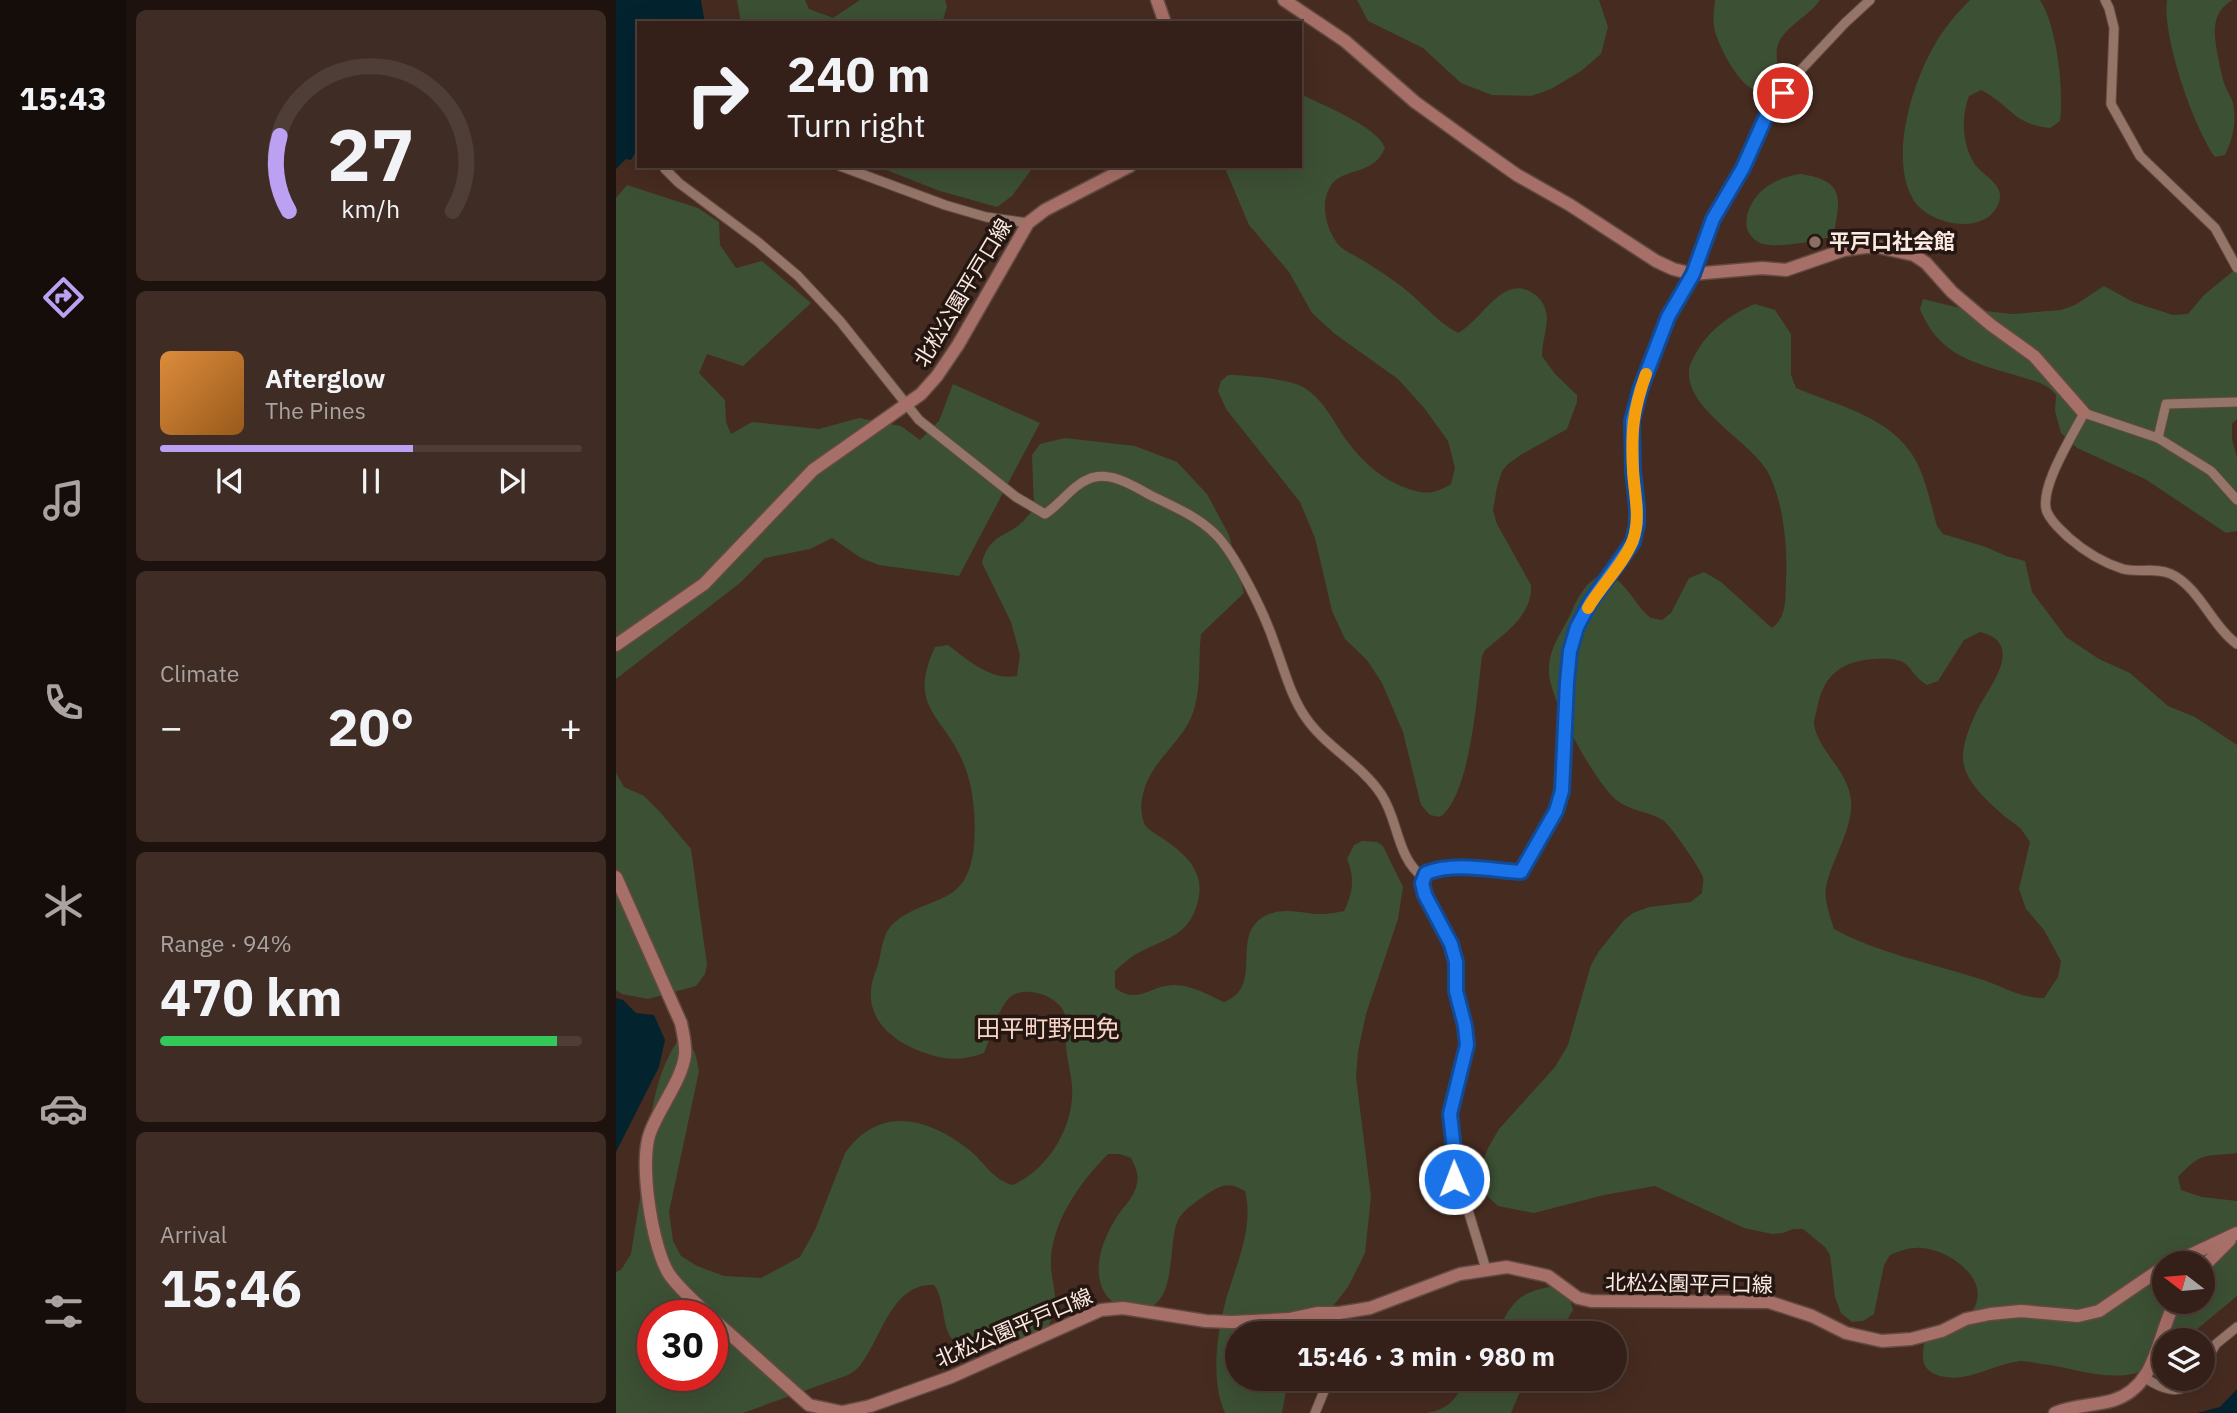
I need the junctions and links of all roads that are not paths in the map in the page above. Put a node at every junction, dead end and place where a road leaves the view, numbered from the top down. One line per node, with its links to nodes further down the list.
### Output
1 (1157, 0): 5 (main road)
2 (1284, 0): 11 (main road)
3 (1870, 0): 11 (street)
4 (2105, 0): 10 (street)
5 (1164, 21)
6 (665, 168): 13 (street)
7 (845, 168): 9 (street)
8 (1126, 168): 9 (main road, 北松公園平戸口線)
9 (1028, 223): 13 (main road, 北松公園平戸口線)
10 (2237, 268)
11 (1693, 274): 14 (main road); 20 (street)
12 (2237, 401): 15 (street)
13 (906, 405): 18 (main road, 北松公園平戸口線); 20 (street)
14 (2084, 413): 15 (street); 17 (street)
15 (2158, 438): 16 (street)
16 (2237, 500)
17 (2237, 643)
18 (616, 645)
19 (616, 877): 26 (main road, 北松公園平戸口線)
20 (1424, 878): 24 (street)
21 (2236, 1234): 22 (main road); 23 (main road)
22 (2199, 1251)
23 (2216, 1254)
24 (1486, 1269): 25 (main road, 北松公園平戸口線); 27 (main road, 北松公園平戸口線)
25 (2152, 1275)
26 (694, 1300)
27 (1317, 1313): 29 (street); 31 (main road, 北松公園平戸口線)
28 (2170, 1314): 33 (main road)
29 (1320, 1321)
30 (2237, 1327): 32 (street)
31 (728, 1332)
32 (2215, 1347)
33 (2145, 1378): 34 (street); 37 (main road)
34 (2152, 1381)
35 (1324, 1391): 36 (street)
36 (1315, 1413)
37 (2055, 1413)

